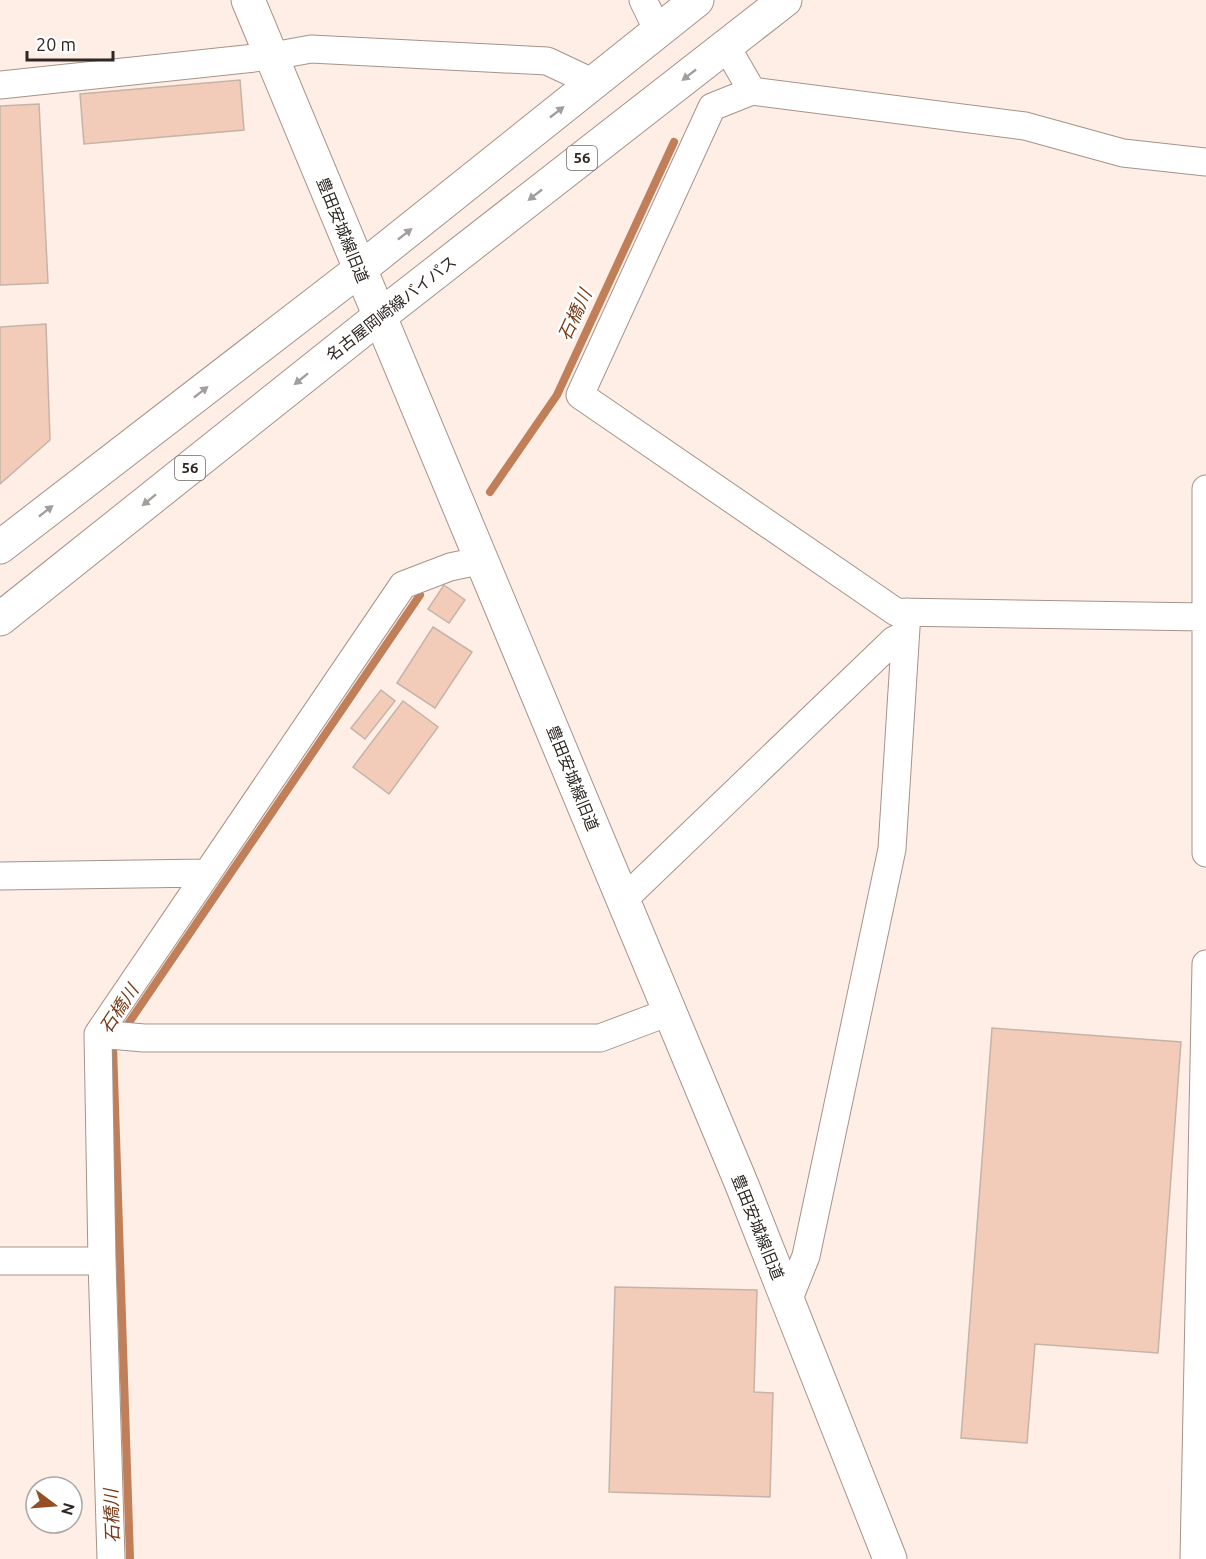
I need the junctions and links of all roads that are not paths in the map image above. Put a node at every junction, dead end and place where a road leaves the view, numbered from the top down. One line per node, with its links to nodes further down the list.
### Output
1 (248, 0): 7 (main road, 豊田安城線旧道)
2 (643, 0): 5 (street)
3 (697, 0): 5 (main road)
4 (785, 0): 6 (main road, 名古屋岡崎線バイパス / 56)
5 (657, 31): 8 (main road)
6 (726, 46): 10 (street); 13 (main road, 名古屋岡崎線バイパス / 56, one-way to 13)
7 (273, 56): 8 (street); 9 (street); 12 (main road, 豊田安城線旧道)
8 (594, 83): 12 (main road, one-way to 8)
9 (0, 85)
10 (752, 91): 11 (street); 19 (street)
11 (1206, 162)
12 (359, 270): 13 (main road, 豊田安城線旧道); 15 (main road, one-way to 12)
13 (380, 316): 16 (main road, 豊田安城線旧道); 18 (main road, 名古屋岡崎線バイパス / 56, one-way to 18)
14 (1206, 489): 17 (street)
15 (0, 547)
16 (483, 560): 21 (street); 23 (main road, 豊田安城線旧道)
17 (1204, 617): 19 (street); 20 (street)
18 (0, 619)
19 (906, 624): 23 (street); 29 (street)
20 (1206, 853)
21 (206, 873): 22 (street); 26 (street)
22 (0, 876)
23 (623, 900): 25 (main road, 豊田安城線旧道)
24 (1206, 964): 30 (street)
25 (669, 1012): 26 (street); 29 (main road, 豊田安城線旧道)
26 (103, 1034): 27 (street)
27 (102, 1261): 28 (street); 31 (street)
28 (0, 1262)
29 (788, 1301): 32 (main road, 豊田安城線旧道)
30 (1200, 1522): 33 (street)
31 (111, 1559)
32 (890, 1559)
33 (1194, 1559)

